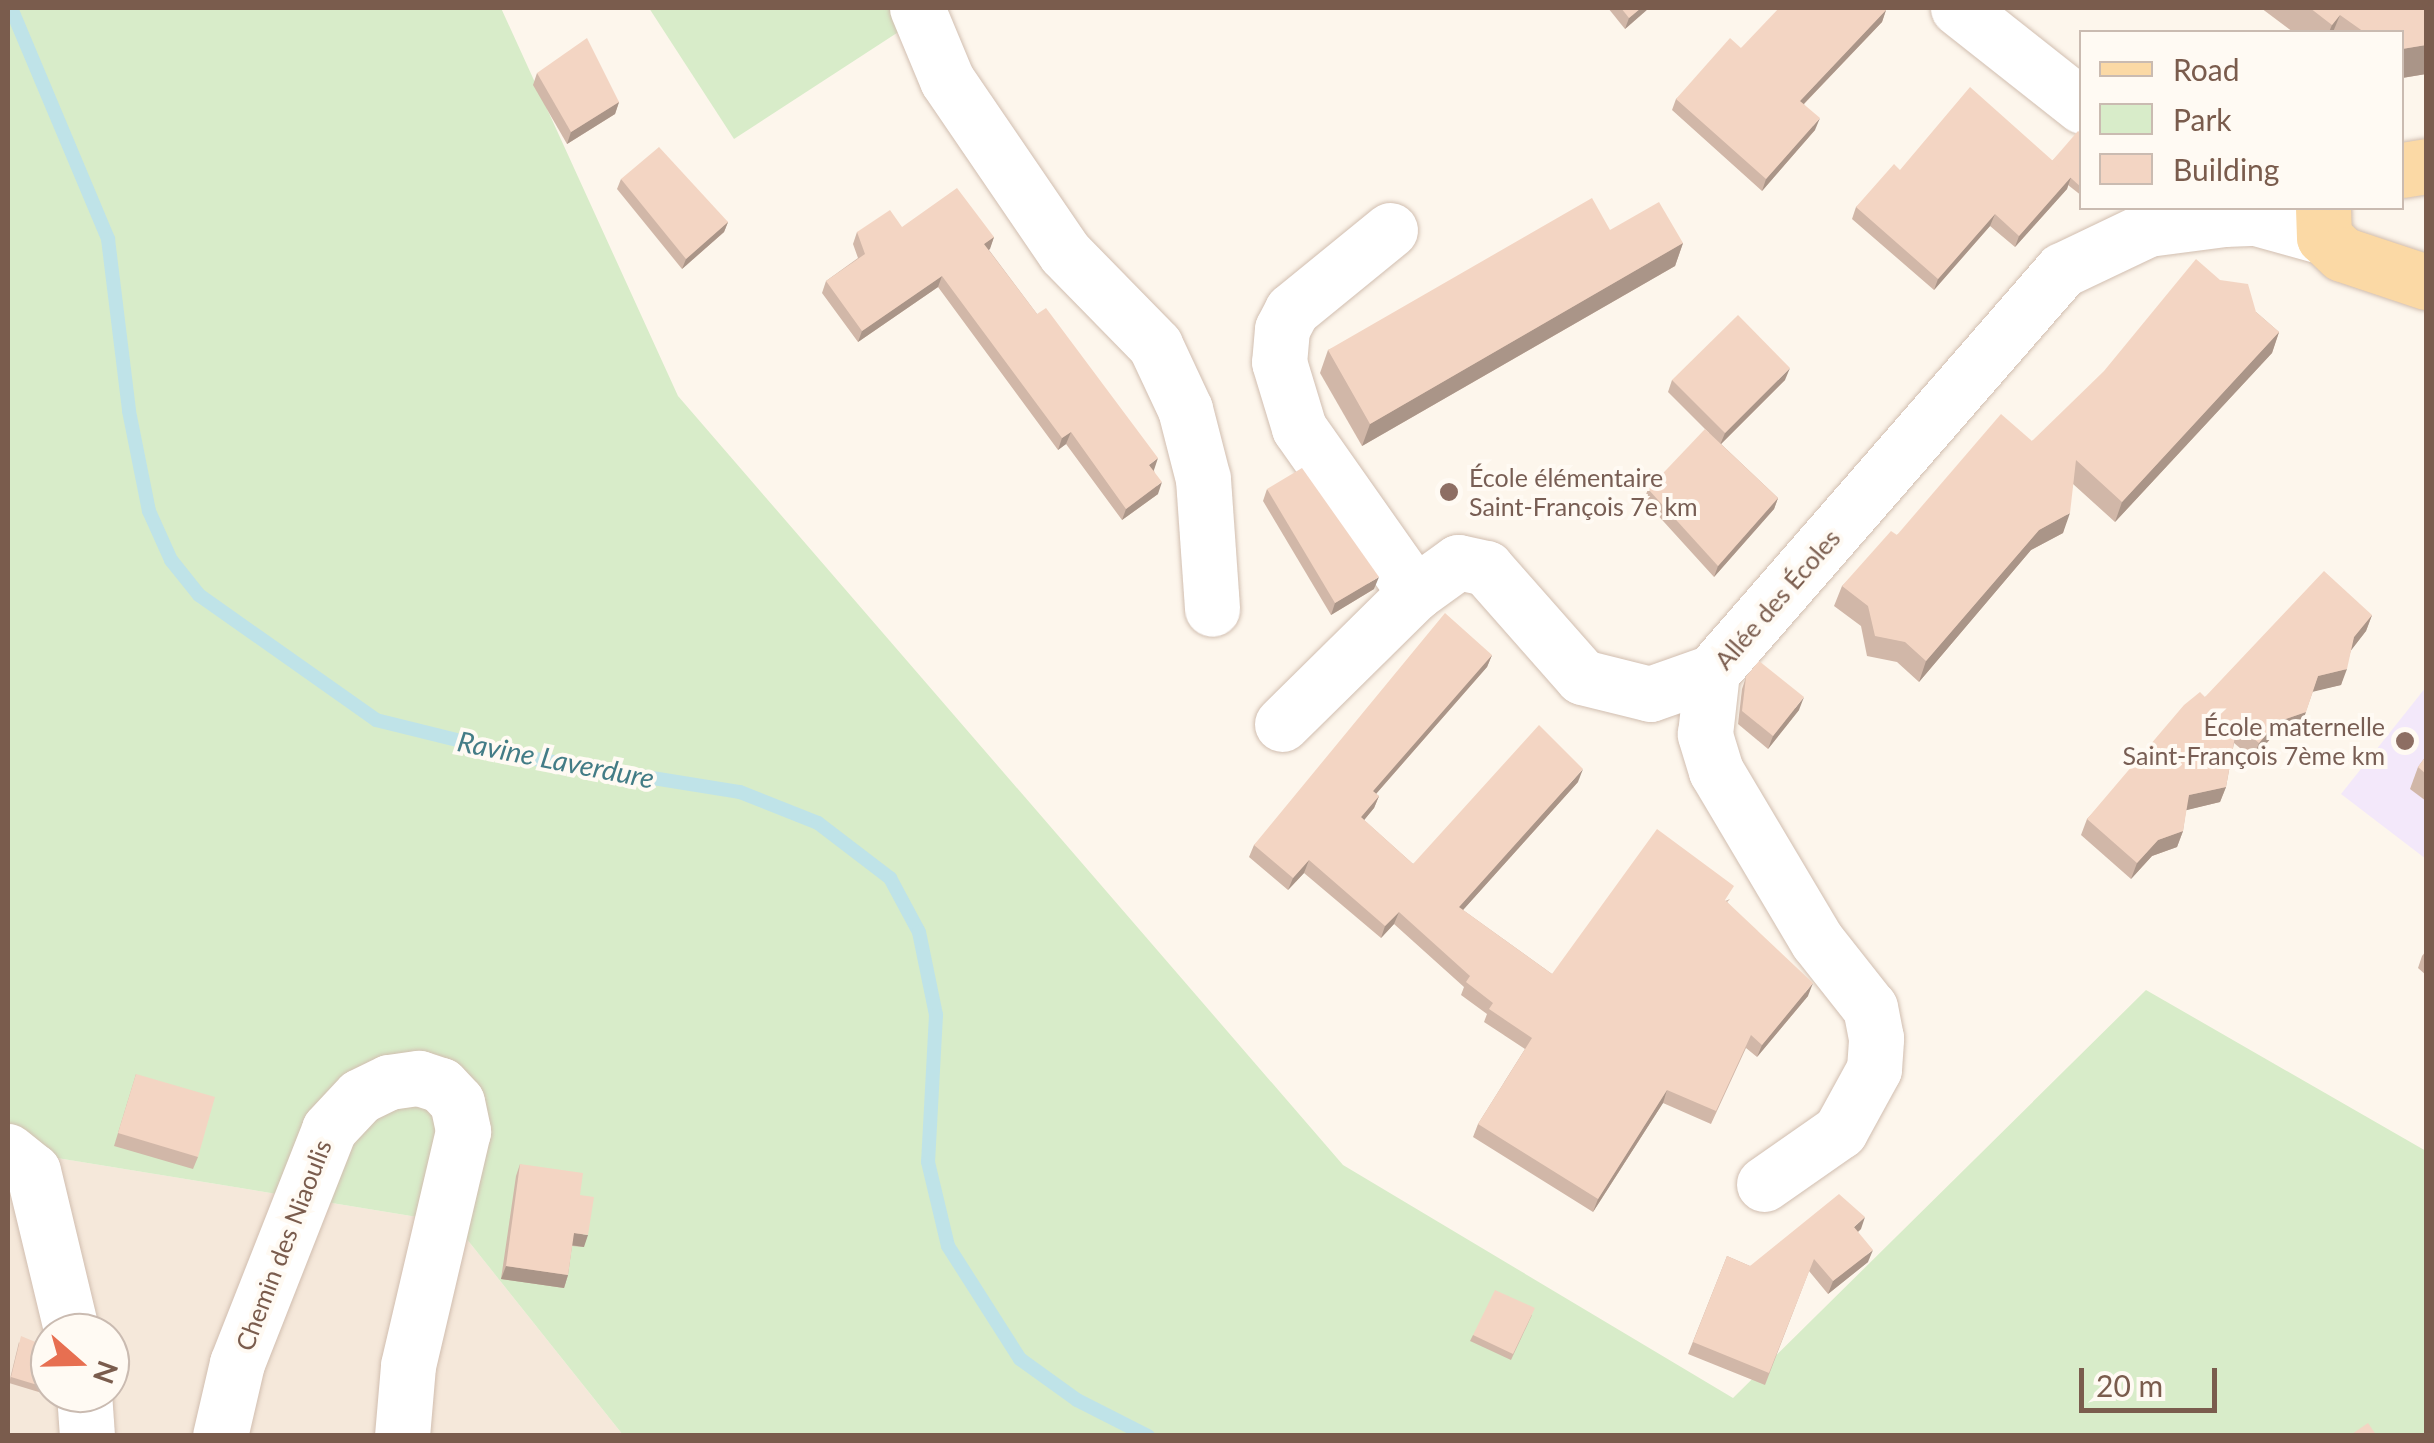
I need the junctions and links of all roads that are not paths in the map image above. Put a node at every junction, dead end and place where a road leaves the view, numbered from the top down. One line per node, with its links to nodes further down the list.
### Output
1 (917, 8): 9 (street)
2 (1958, 8): 3 (street)
3 (2079, 104)
4 (2217, 213): 5 (street, Allée des Écoles); 10 (street, Allée des Écoles)
5 (2323, 222): 7 (main road)
6 (1390, 230): 8 (street)
7 (2426, 282)
8 (1415, 593): 10 (street); 11 (street)
9 (1212, 609)
10 (1712, 672): 13 (street, Allée des Écoles)
11 (1282, 724)
12 (8, 1151): 14 (street)
13 (1764, 1184)
14 (67, 1313)
15 (220, 1436): 16 (street, Chemin des Niaoulis)
16 (402, 1436)

